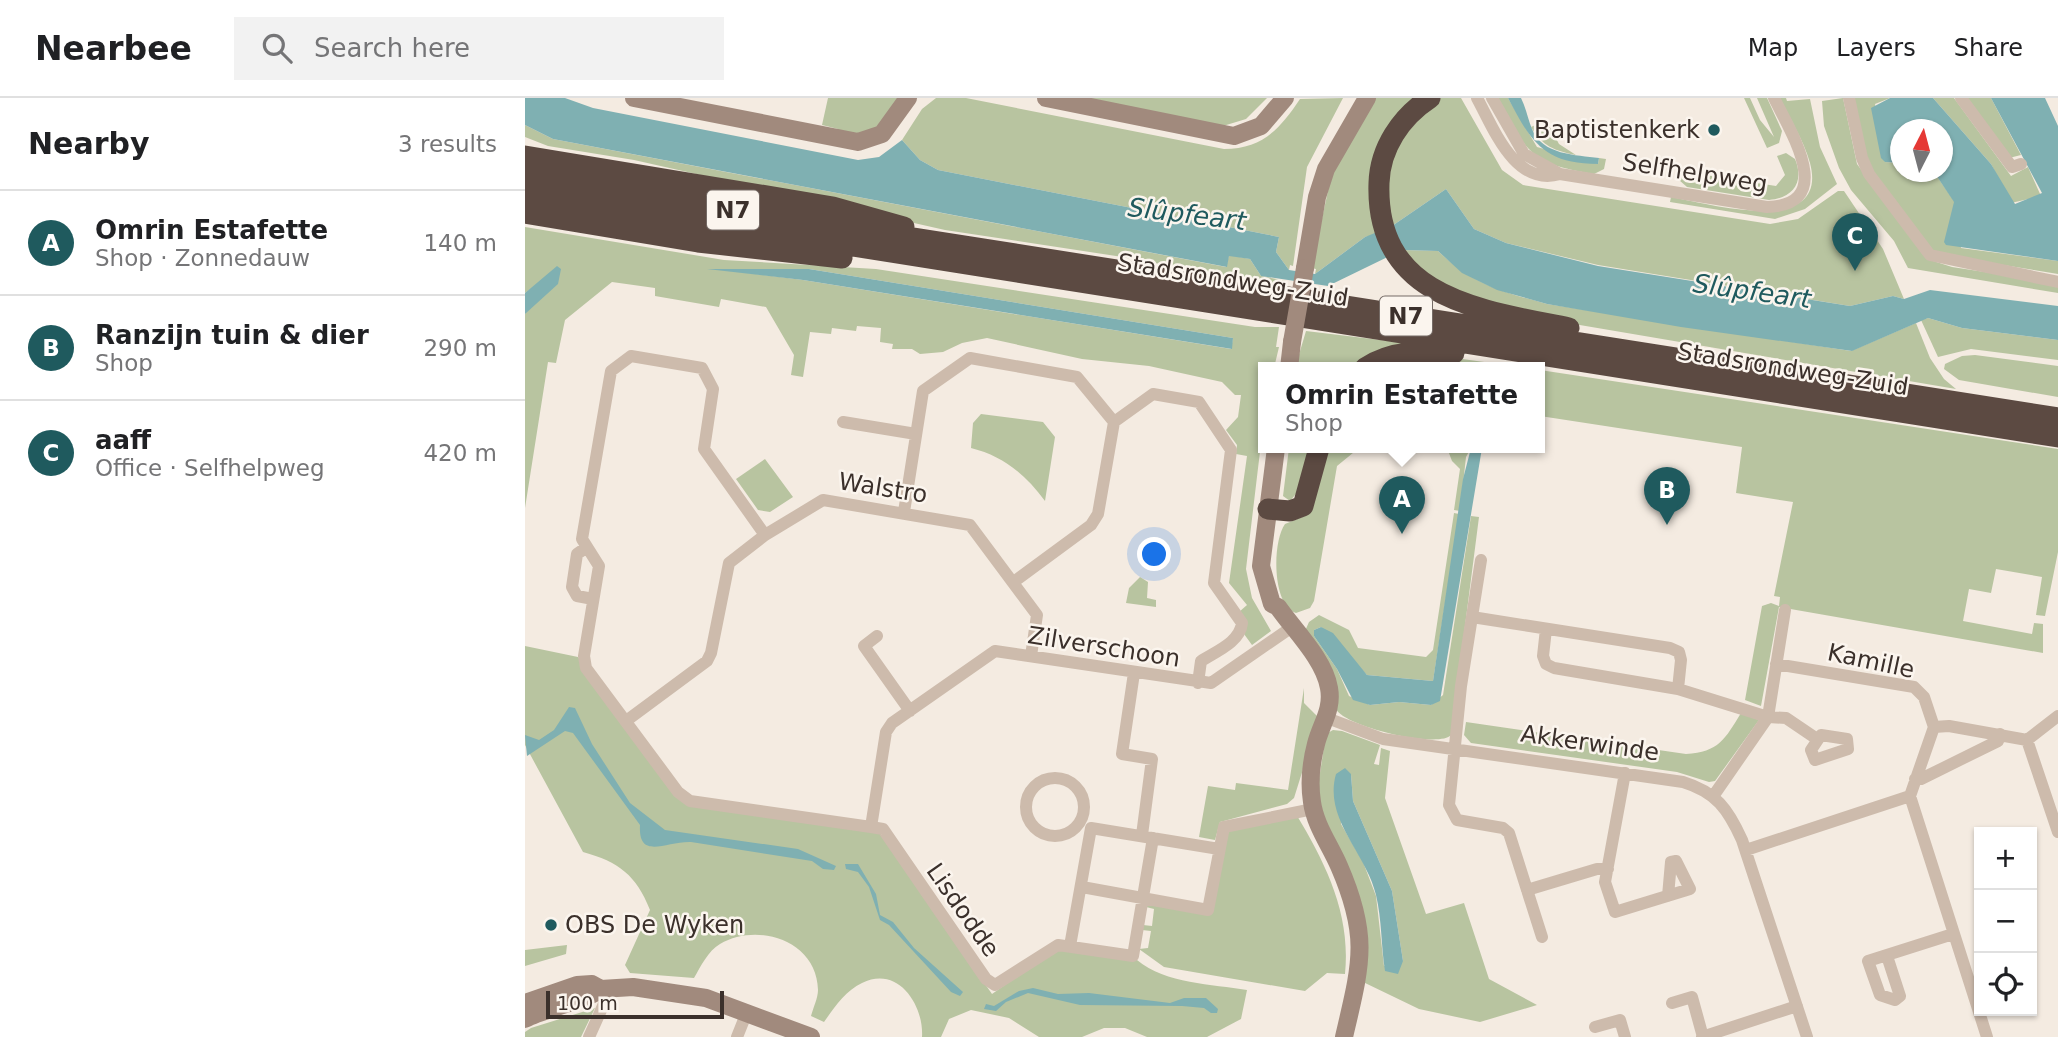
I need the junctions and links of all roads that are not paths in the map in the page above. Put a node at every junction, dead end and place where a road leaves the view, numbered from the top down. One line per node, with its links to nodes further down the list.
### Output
1 (635, 98): 2 (street)
2 (908, 98)
3 (1047, 98): 13 (street)
4 (1272, 98): 13 (street)
5 (1285, 98): 13 (street)
6 (1367, 98): 28 (street, bridge)
7 (1430, 98): 27 (highway, N7)
8 (1478, 98): 18 (street, Selfhelpweg)
9 (1492, 98): 18 (street, Selfhelpweg)
10 (1774, 98): 18 (street, Selfhelpweg)
11 (1849, 98): 25 (street)
12 (1961, 98): 17 (street)
13 (1227, 132)
14 (525, 144): 16 (highway, N7)
15 (525, 156): 16 (highway, N7)
16 (565, 162): 24 (highway, N7)
17 (2021, 164)
18 (1560, 174)
19 (525, 177): 24 (highway, Stadsrondweg-Zuid / N7)
20 (525, 194): 24 (highway, Stadsrondweg-Zuid / N7)
21 (525, 213): 23 (highway, N7)
22 (525, 219): 23 (highway, N7)
23 (567, 220): 24 (highway, N7)
24 (941, 251): 26 (highway, Stadsrondweg-Zuid / N7); 27 (highway, Stadsrondweg-Zuid / N7)
25 (2058, 282)
26 (1540, 354): 29 (highway, N7); 34 (highway, Stadsrondweg-Zuid / N7)
27 (1651, 355): 30 (highway, Stadsrondweg-Zuid / N7)
28 (1290, 362)
29 (1377, 362)
30 (2058, 418)
31 (843, 422): 33 (street)
32 (1114, 422): 33 (street); 43 (street); 53 (street)
33 (916, 434): 39 (street)
34 (2058, 437)
35 (1276, 453): 38 (street)
36 (1286, 453): 38 (street)
37 (1318, 453): 38 (highway)
38 (1274, 510): 47 (street)
39 (904, 512): 40 (street, Walstro); 43 (street, Walstro)
40 (765, 536): 41 (street); 59 (street, Walstro)
41 (587, 547): 44 (street); 44 (street)
42 (1481, 560): 46 (street)
43 (1014, 581): 50 (street, Walstro)
44 (593, 599): 59 (street)
45 (1785, 610): 51 (street)
46 (1472, 617): 48 (street); 64 (street)
47 (1292, 627): 53 (street, Zilverschoon); 58 (street)
48 (1546, 629): 54 (street); 54 (street)
49 (877, 636): 55 (street)
50 (1031, 656): 52 (street, Zilverschoon); 55 (street, Zilverschoon)
51 (1776, 664): 57 (street); 60 (street, Kamille)
52 (1134, 673): 53 (street, Zilverschoon); 73 (street)
53 (1198, 683)
54 (1678, 689): 57 (street)
55 (910, 711): 70 (street, Zilverschoon)
56 (2058, 716): 63 (street)
57 (1767, 717): 62 (street); 67 (street)
58 (1327, 718): 64 (street, Akkerwinde); 69 (street)
59 (626, 721): 70 (street)
60 (1934, 727): 61 (street); 66 (street)
61 (2000, 734): 63 (street); 66 (street)
62 (1817, 739)
63 (2027, 740): 72 (street)
64 (1456, 749): 65 (street, Akkerwinde); 78 (street)
65 (1625, 772): 67 (street, Akkerwinde); 76 (street)
66 (1915, 779): 68 (street)
67 (1714, 795): 75 (street)
68 (1910, 796): 75 (street); 81 (street)
69 (1313, 809): 74 (street); 95 (street)
70 (871, 827): 83 (street, Lisdodde)
71 (1086, 827): 71 (street); 73 (street); 77 (street)
72 (2058, 832)
73 (1147, 836): 74 (street); 80 (street)
74 (1219, 849): 80 (street)
75 (1746, 850): 88 (street)
76 (1608, 869): 78 (street); 79 (street)
77 (1081, 887): 80 (street); 83 (street)
78 (1527, 890): 82 (street)
79 (1668, 896)
80 (1142, 898): 83 (street)
81 (1954, 934): 84 (street); 99 (street)
82 (1542, 937)
83 (1070, 946)
84 (1887, 956)
85 (606, 988): 86 (street); 89 (street); 90 (street); 92 (street)
86 (525, 1003)
87 (1672, 1003): 97 (street)
88 (1797, 1006): 97 (street); 98 (street)
89 (747, 1012): 93 (street); 94 (street)
90 (525, 1019)
91 (1595, 1027): 96 (street)
92 (589, 1037)
93 (737, 1037)
94 (811, 1037)
95 (1344, 1037)
96 (1625, 1037)
97 (1703, 1037)
98 (1807, 1037)
99 (1987, 1037)

